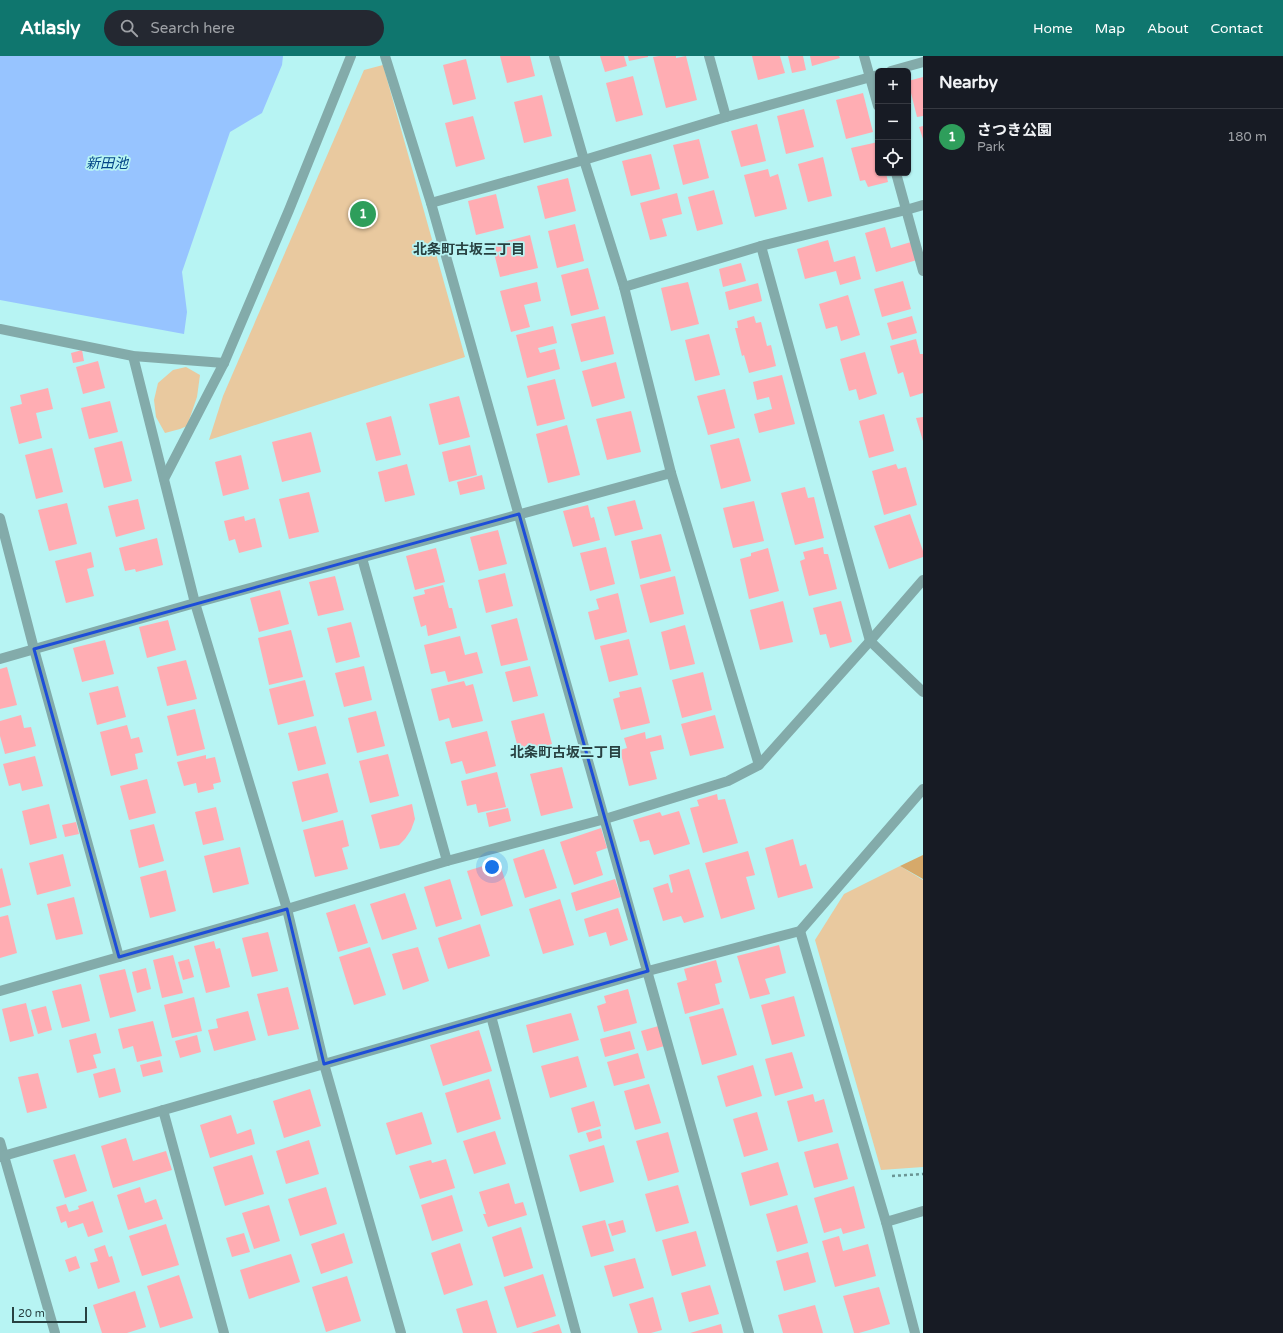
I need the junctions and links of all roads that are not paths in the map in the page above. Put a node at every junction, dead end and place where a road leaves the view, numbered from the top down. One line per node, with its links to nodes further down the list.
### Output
1 (351, 56): 21 (street)
2 (385, 56): 13 (street)
3 (554, 56): 11 (street)
4 (709, 56): 10 (street)
5 (864, 56): 8 (street)
6 (923, 62): 7 (street)
7 (902, 68)
8 (874, 76): 9 (street); 10 (street)
9 (878, 104)
10 (726, 116): 11 (street)
11 (584, 160): 13 (street); 18 (street)
12 (897, 176): 15 (street)
13 (432, 203): 24 (street)
14 (923, 205): 15 (street)
15 (906, 210): 16 (street); 17 (street)
16 (761, 246): 18 (street); 29 (street)
17 (923, 271)
18 (624, 288): 22 (street)
19 (0, 329): 20 (street)
20 (134, 356): 21 (street); 23 (street)
21 (224, 363): 23 (street)
22 (671, 473): 24 (street); 33 (street)
23 (164, 479): 28 (street)
24 (518, 514): 26 (street); 35 (street)
25 (0, 518): 30 (street)
26 (362, 558): 28 (street); 36 (street)
27 (923, 580): 29 (street)
28 (195, 603): 30 (street); 37 (street)
29 (870, 642): 32 (street); 33 (street)
30 (34, 649): 31 (street); 39 (street)
31 (0, 659)
32 (923, 692)
33 (759, 765): 35 (street)
34 (923, 789): 38 (street)
35 (605, 819): 36 (street); 40 (street)
36 (447, 861): 37 (street)
37 (287, 909): 39 (street); 43 (street)
38 (800, 931): 40 (street); 48 (street)
39 (119, 957): 41 (street)
40 (648, 971): 42 (street); 53 (street)
41 (0, 990)
42 (491, 1016): 43 (street); 52 (street)
43 (324, 1064): 44 (street); 51 (street)
44 (163, 1110): 46 (street); 50 (street)
45 (0, 1142): 46 (street)
46 (2, 1156): 49 (street)
47 (923, 1211): 48 (street)
48 (886, 1222): 54 (street)
49 (55, 1333)
50 (224, 1333)
51 (401, 1333)
52 (576, 1333)
53 (749, 1333)
54 (915, 1333)

